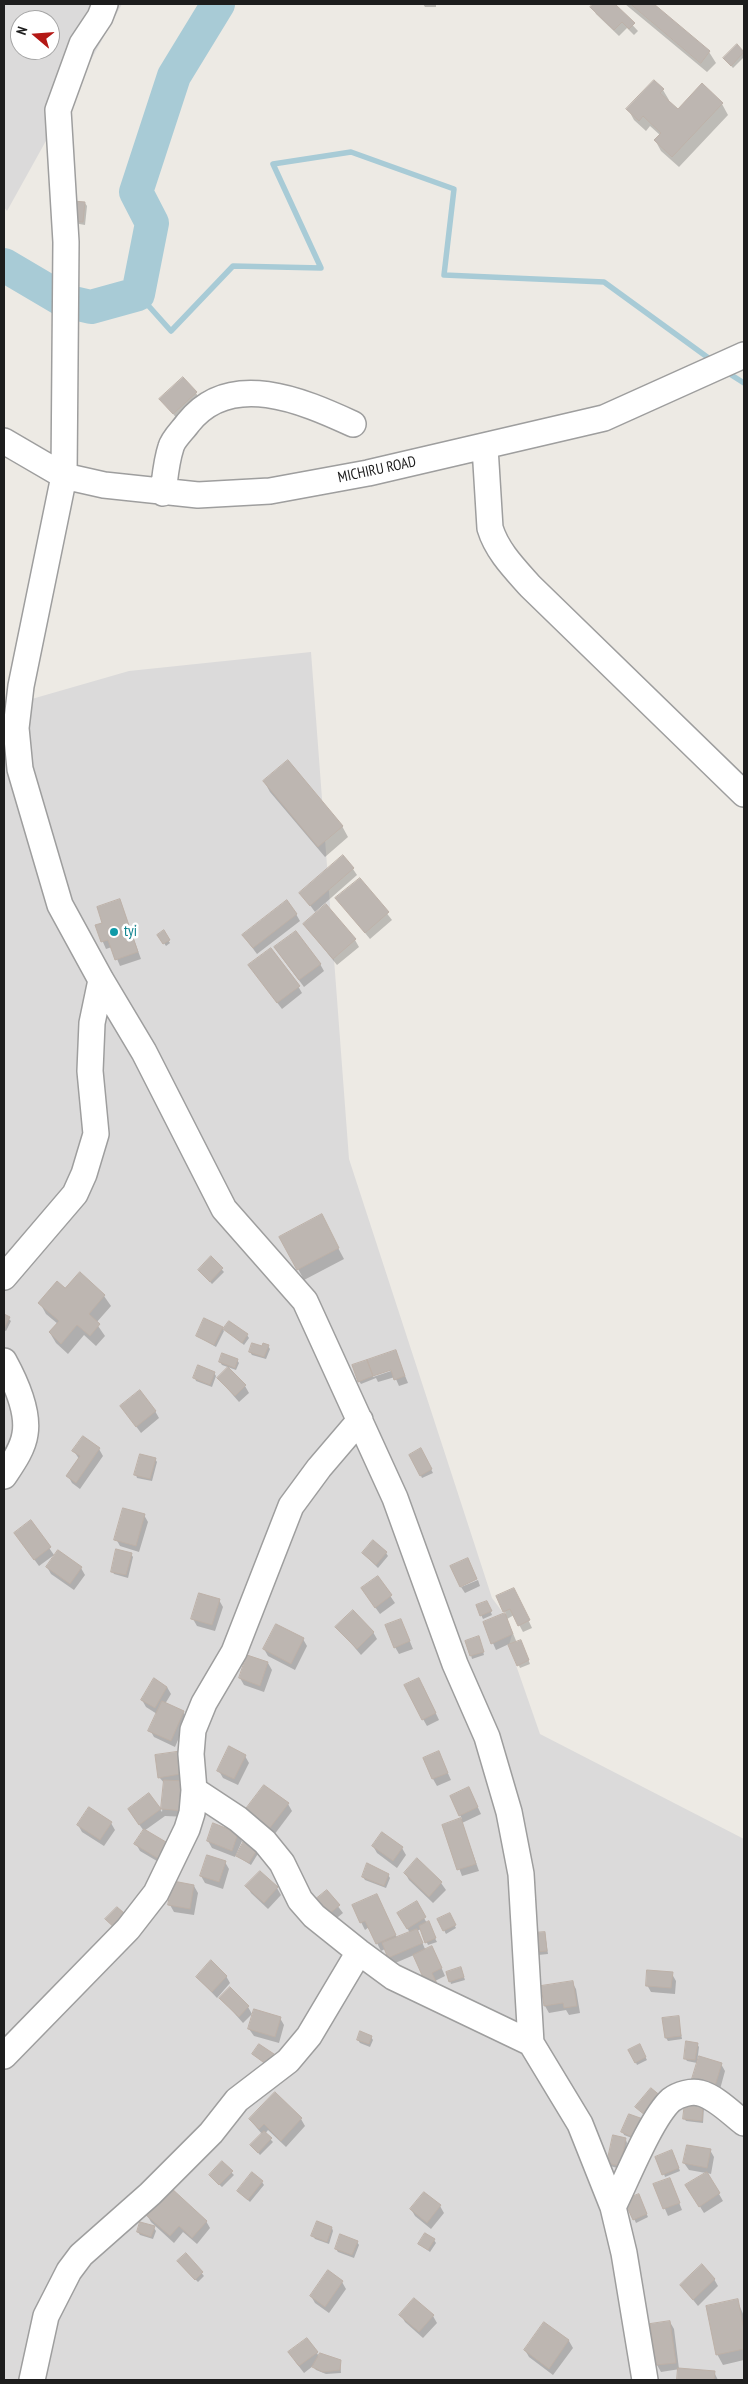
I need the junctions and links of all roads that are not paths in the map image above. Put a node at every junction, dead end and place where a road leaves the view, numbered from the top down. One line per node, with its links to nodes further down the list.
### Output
1 (105, 4): 8 (street)
2 (744, 356): 5 (street, MICHIRU ROAD)
3 (353, 424): 9 (street)
4 (4, 441): 6 (street, MICHIRU ROAD)
5 (485, 447): 9 (street, MICHIRU ROAD); 10 (street)
6 (33, 459): 7 (street); 8 (street, MICHIRU ROAD)
7 (4, 463)
8 (64, 476): 9 (street, MICHIRU ROAD); 11 (street)
9 (163, 493)
10 (744, 794)
11 (101, 980): 12 (street); 14 (street)
12 (4, 1277)
13 (4, 1361): 15 (street)
14 (360, 1420): 16 (street); 18 (street)
15 (4, 1476)
16 (194, 1790): 17 (street); 19 (street)
17 (359, 1952): 18 (street); 22 (street)
18 (531, 2043): 21 (street)
19 (4, 2056)
20 (744, 2123): 21 (street)
21 (613, 2208): 23 (street)
22 (32, 2380)
23 (646, 2380)

